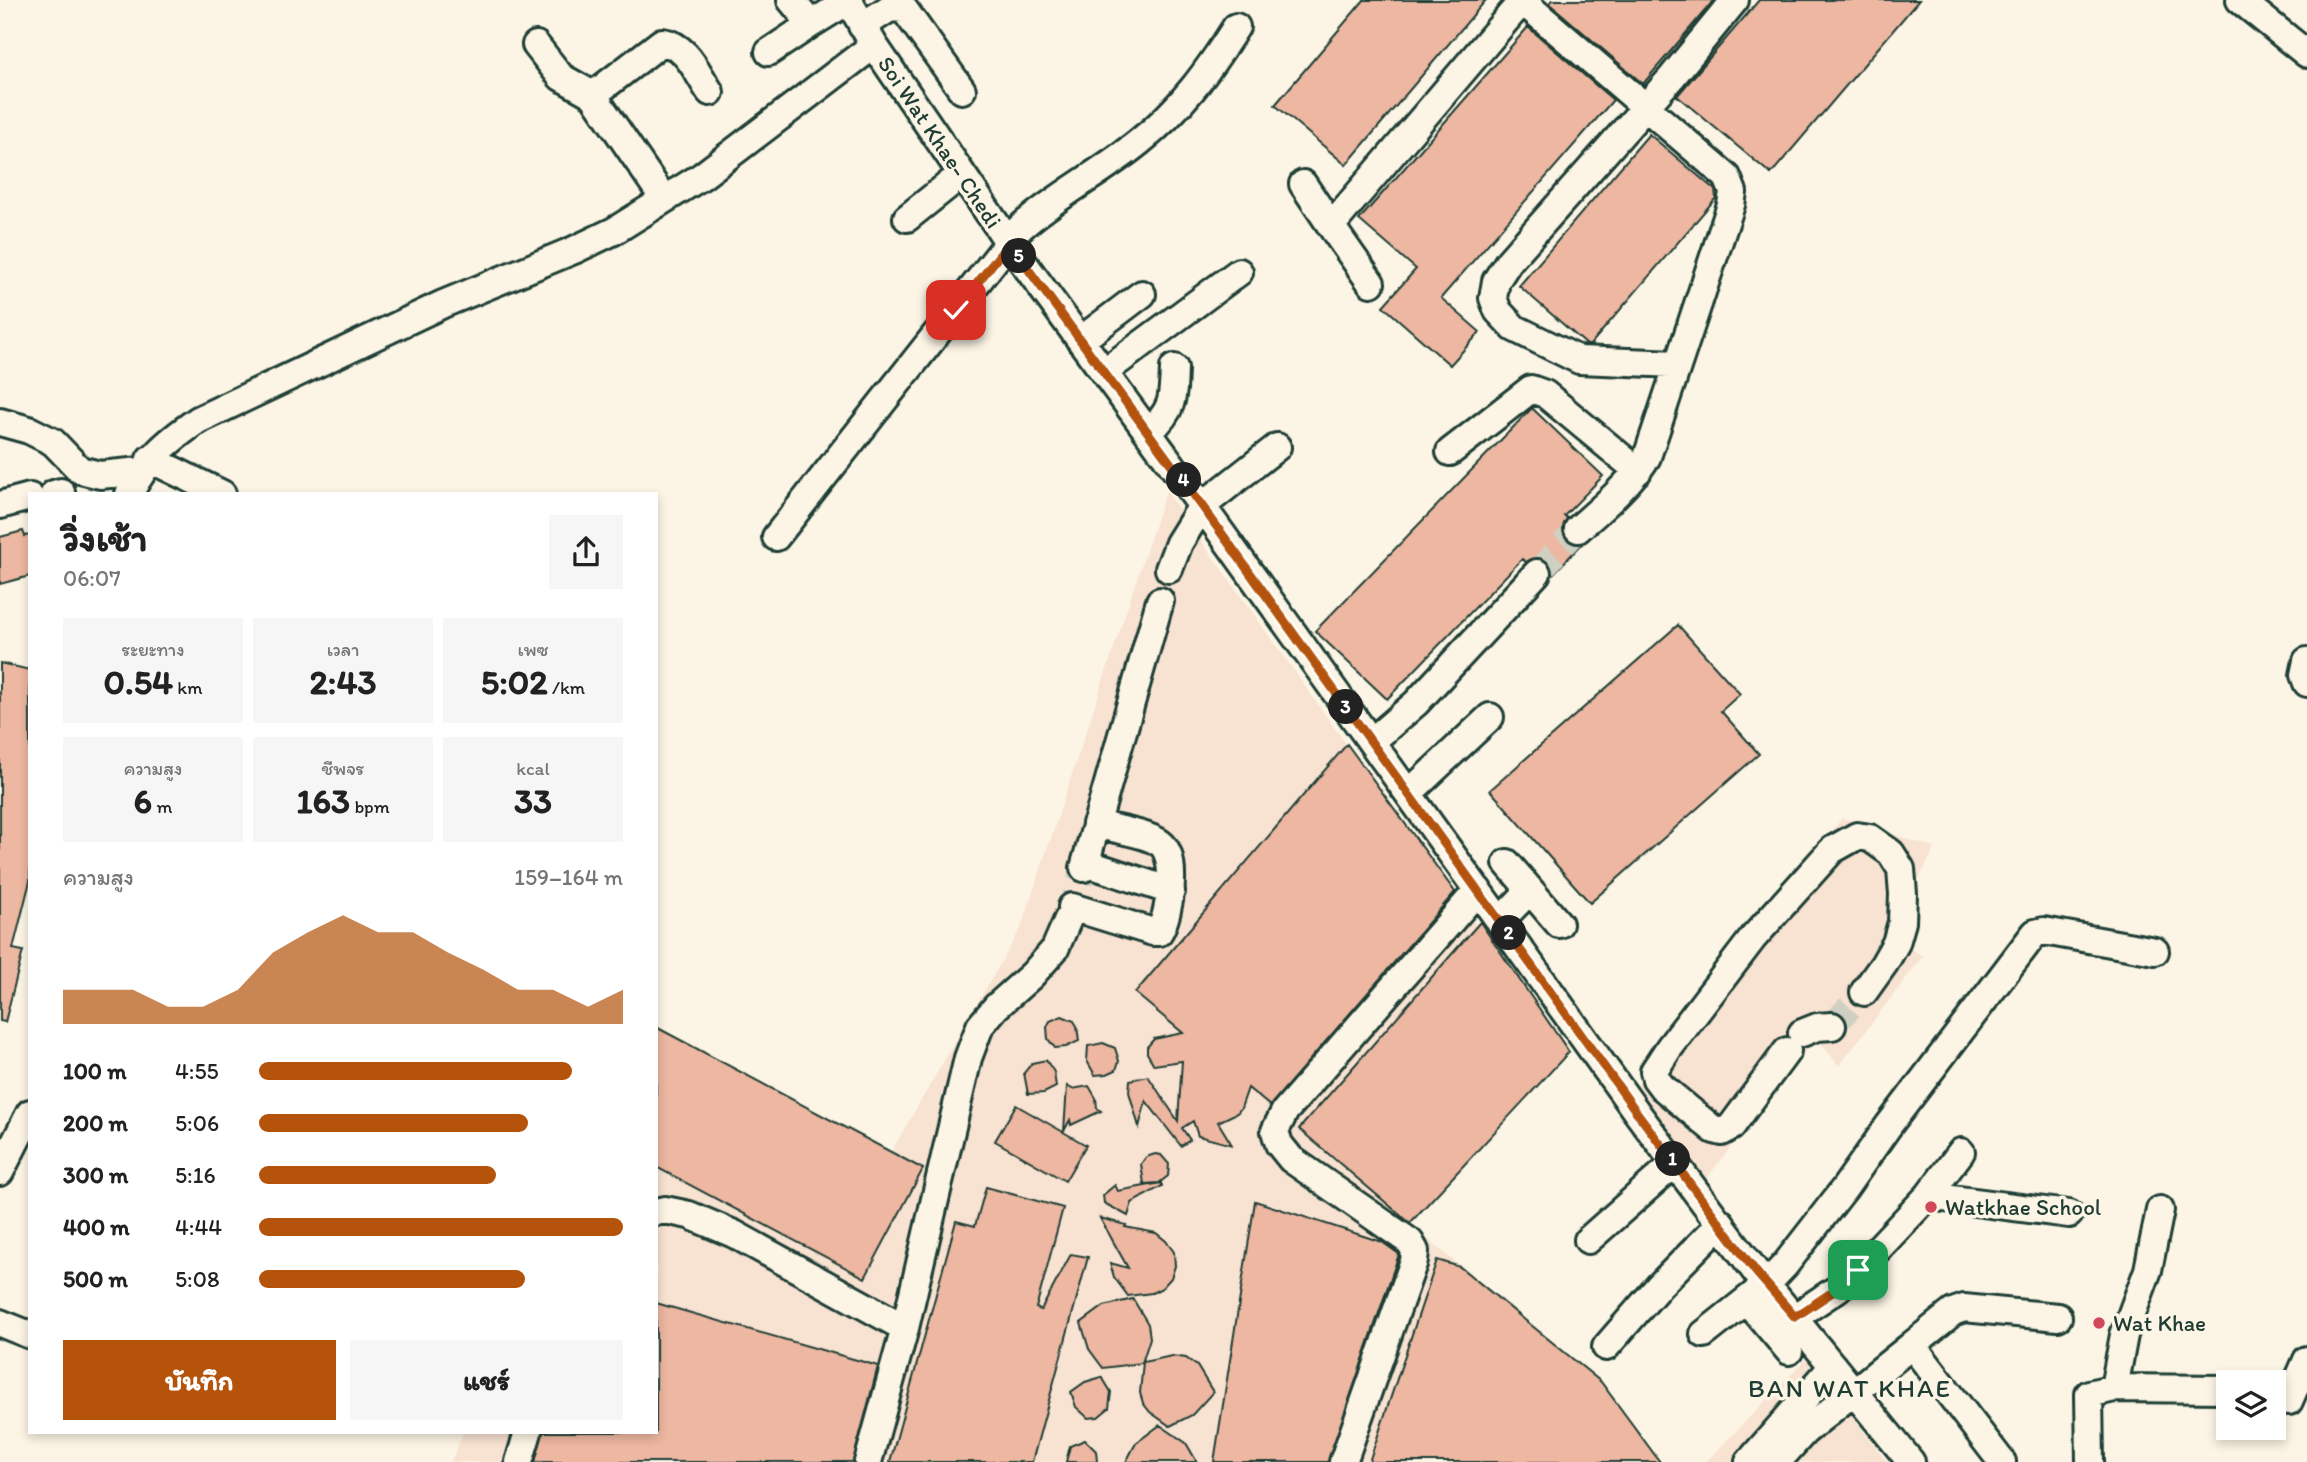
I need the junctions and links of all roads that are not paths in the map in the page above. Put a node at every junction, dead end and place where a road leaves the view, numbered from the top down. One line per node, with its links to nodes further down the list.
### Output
1 (791, 0): 6 (street)
2 (848, 0): 6 (street); 8 (street, Soi Wat Khae- Chedi)
3 (1522, 0): 15 (street); 20 (street)
4 (1735, 0): 15 (street)
5 (2240, 0): 11 (street)
6 (811, 24): 10 (street)
7 (1237, 27): 21 (street)
8 (868, 35): 12 (street); 16 (street, Soi Wat Khae- Chedi); 18 (street)
9 (536, 45): 14 (street)
10 (769, 52)
11 (2307, 54)
12 (962, 90)
13 (709, 92): 14 (street)
14 (593, 95): 18 (street)
15 (1645, 107): 26 (street); 26 (street)
16 (962, 174): 19 (street); 21 (street, Soi Wat Khae- Chedi)
17 (1303, 184): 20 (street)
18 (664, 199): 34 (street)
19 (907, 218)
20 (1331, 226): 23 (street)
21 (1009, 243): 25 (street, Soi Wat Khae- Chedi); 41 (street)
22 (1239, 272): 28 (street)
23 (1371, 282)
24 (1142, 294): 25 (street)
25 (1081, 340): 28 (street, Soi Wat Khae- Chedi)
26 (1677, 365): 33 (street)
27 (1174, 368): 30 (street)
28 (1104, 372): 30 (street, Soi Wat Khae- Chedi)
29 (0, 422): 34 (street)
30 (1149, 432): 39 (street, Soi Wat Khae- Chedi)
31 (1277, 447): 39 (street)
32 (1450, 452): 33 (street)
33 (1638, 471): 40 (street)
34 (140, 475): 35 (street)
35 (177, 484): 36 (street)
36 (213, 492)
37 (28, 498): 38 (street)
38 (0, 505)
39 (1202, 506): 42 (street); 48 (street, Soi Wat Khae- Chedi)
40 (1578, 529)
41 (776, 537)
42 (1169, 569)
43 (1537, 573): 48 (street)
44 (1160, 601): 50 (street)
45 (2307, 661): 46 (street)
46 (2307, 683)
47 (1490, 717): 49 (street)
48 (1371, 742): 49 (street, Soi Wat Khae- Chedi)
49 (1409, 793): 52 (street, Soi Wat Khae- Chedi)
50 (1096, 824): 54 (street); 54 (street)
51 (1507, 863): 53 (street)
52 (1478, 890): 55 (street, Soi Wat Khae- Chedi); 91 (street)
53 (1530, 890): 55 (street); 56 (street)
54 (1171, 891): 76 (street)
55 (1500, 921): 61 (street, Soi Wat Khae- Chedi)
56 (1559, 924)
57 (2155, 951): 72 (street)
58 (1864, 992): 60 (street)
59 (1832, 1026): 60 (street)
60 (1662, 1087): 61 (street)
61 (1638, 1114): 64 (street, Soi Wat Khae- Chedi)
62 (28, 1117): 65 (street)
63 (1961, 1152): 66 (street)
64 (1676, 1162): 70 (street, Soi Wat Khae- Chedi); 71 (street)
65 (0, 1172)
66 (1928, 1196): 69 (street); 73 (street)
67 (2161, 1210): 84 (street)
68 (658, 1212): 76 (street)
69 (2069, 1214)
70 (1721, 1223): 72 (street, Soi Wat Khae- Chedi); 80 (street)
71 (1588, 1240)
72 (1757, 1293): 73 (street, Soi Wat Khae- Chedi); 78 (street); 81 (street)
73 (1795, 1317): 83 (street, Soi Wat Khae- Chedi)
74 (2058, 1317): 79 (street)
75 (0, 1323): 77 (street)
76 (905, 1328): 90 (street)
77 (28, 1334)
78 (1704, 1334)
79 (1912, 1345): 86 (street); 95 (street)
80 (1606, 1347)
81 (1789, 1351)
82 (2307, 1360): 87 (street)
83 (1833, 1366): 86 (street, Soi Wat Khae- Chedi); 92 (street)
84 (2114, 1388): 85 (street); 96 (street)
85 (2216, 1389)
86 (1855, 1392): 93 (street); 94 (street, Soi Wat Khae- Chedi)
87 (2290, 1402)
88 (527, 1434): 89 (street)
89 (519, 1462)
90 (868, 1462)
91 (1343, 1462)
92 (1749, 1462)
93 (1777, 1462)
94 (1911, 1462)
95 (2001, 1462)
96 (2090, 1462)

